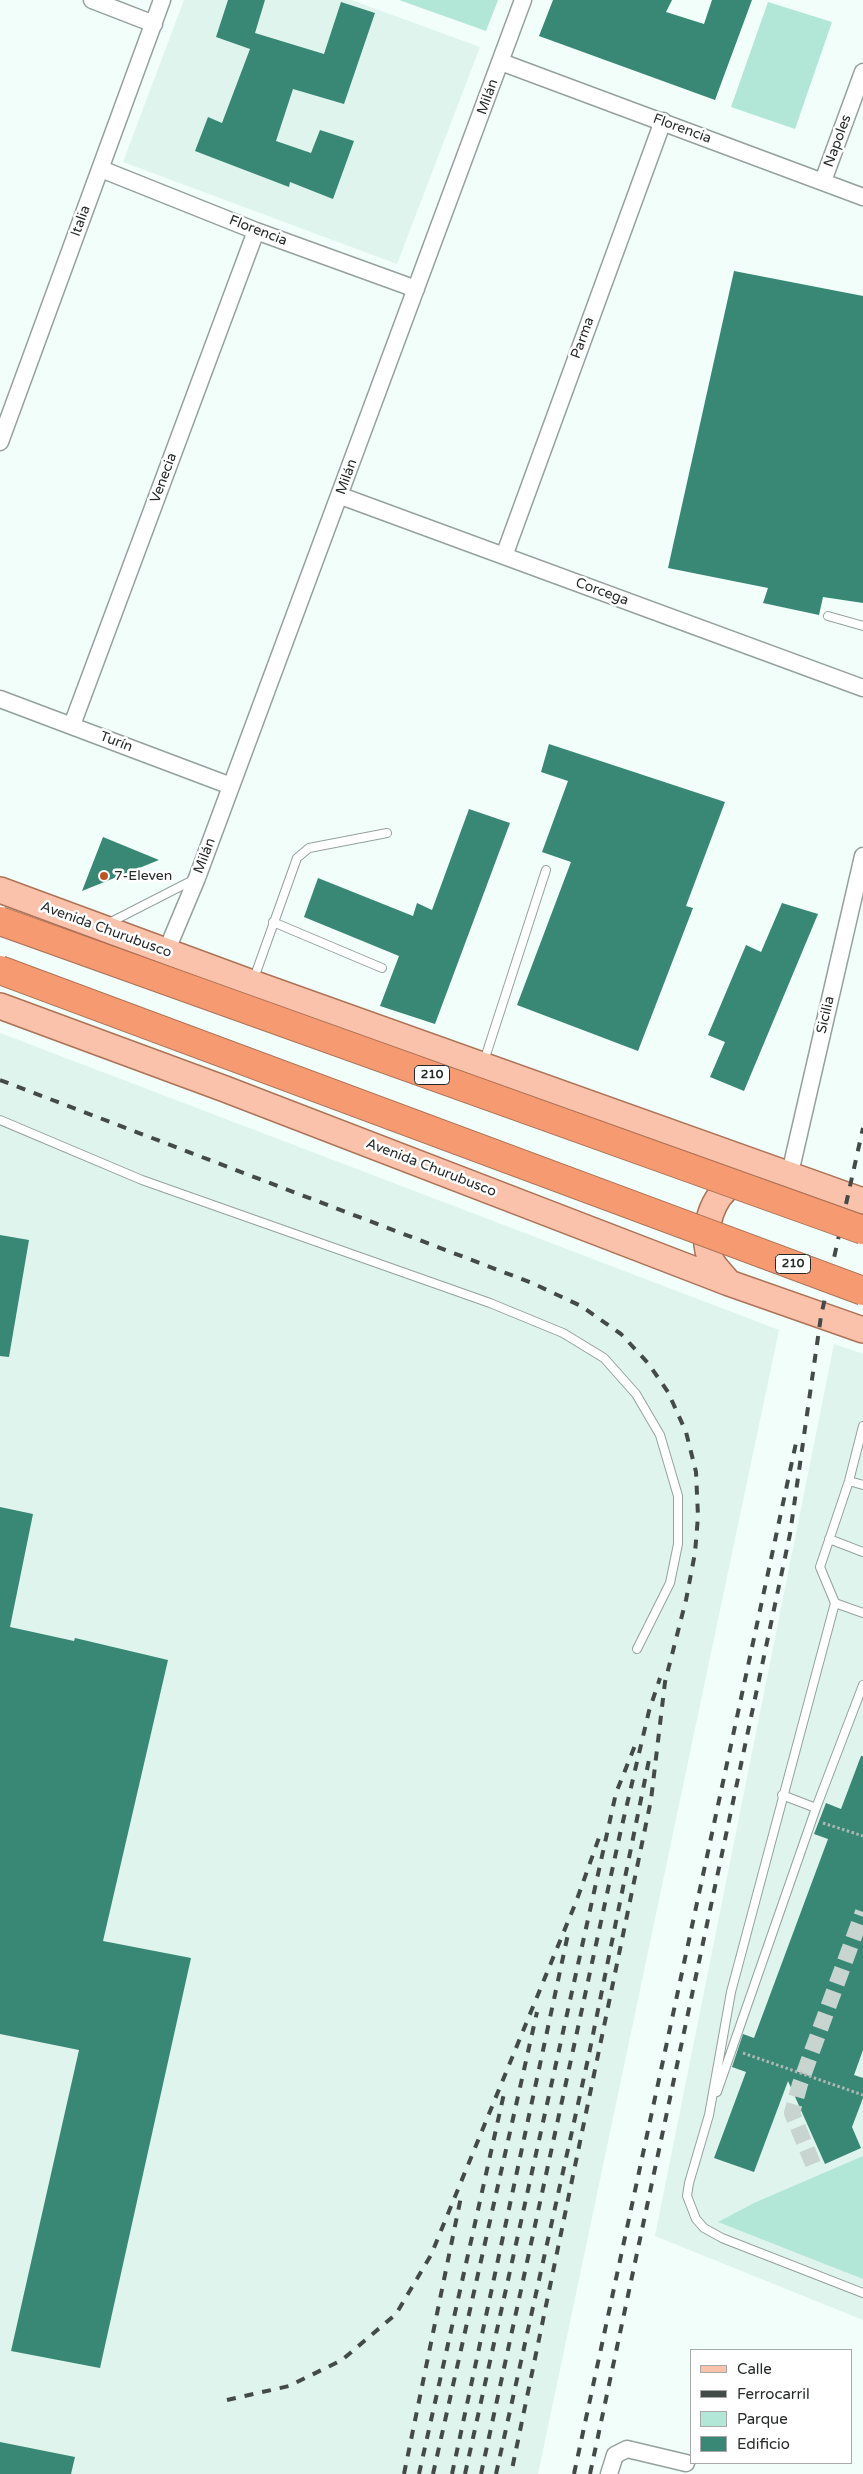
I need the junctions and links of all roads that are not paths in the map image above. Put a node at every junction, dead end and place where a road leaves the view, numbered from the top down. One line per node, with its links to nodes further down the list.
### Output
1 (92, 0): 4 (street)
2 (162, 0): 4 (street, Italia)
3 (523, 0): 5 (street, Milán)
4 (154, 24): 8 (street, Italia)
5 (501, 62): 7 (street, Florencia); 12 (street, Milán)
6 (863, 72): 9 (street, Napoles)
7 (663, 121): 9 (street, Florencia); 15 (street, Parma)
8 (101, 169): 11 (street, Florencia); 13 (street, Italia)
9 (823, 181): 10 (street, Florencia)
10 (863, 197)
11 (256, 231): 12 (street, Florencia); 20 (street, Venecia)
12 (416, 289): 14 (street, Milán)
13 (0, 442)
14 (340, 496): 15 (street, Corcega); 21 (street, Milán)
15 (504, 556): 18 (street, Corcega)
16 (828, 616): 17 (lane)
17 (863, 626)
18 (863, 688)
19 (0, 698): 20 (street, Turín)
20 (72, 725): 21 (street, Turín)
21 (231, 786): 25 (street, Milán)
22 (387, 833): 28 (lane)
23 (863, 856): 37 (street, Sicilia)
24 (546, 870): 35 (lane)
25 (197, 878): 29 (lane); 30 (street, Milán)
26 (0, 890): 29 (main road, Avenida Churubusco)
27 (0, 921): 39 (highway, Avenida Churubusco / 210, bridge)
28 (273, 922): 31 (lane); 33 (lane)
29 (98, 928): 30 (main road, Avenida Churubusco)
30 (166, 952): 33 (main road, Avenida Churubusco)
31 (382, 968)
32 (0, 970): 41 (highway, 210, bridge)
33 (252, 983): 35 (main road, Avenida Churubusco)
34 (0, 1006): 40 (main road, Avenida Churubusco)
35 (483, 1066): 37 (main road, Avenida Churubusco)
36 (0, 1120): 50 (lane)
37 (780, 1170): 38 (main road, Avenida Churubusco); 40 (main road)
38 (863, 1201)
39 (863, 1230)
40 (729, 1283): 42 (main road, Avenida Churubusco)
41 (863, 1290)
42 (863, 1330)
43 (863, 1426): 44 (lane)
44 (849, 1480): 45 (lane); 46 (lane)
45 (863, 1485)
46 (829, 1539): 47 (lane); 48 (lane)
47 (863, 1552)
48 (835, 1603): 49 (lane); 52 (lane)
49 (863, 1613)
50 (637, 1649)
51 (863, 1685): 53 (lane)
52 (782, 1795): 53 (lane); 54 (lane)
53 (816, 1808): 54 (lane)
54 (709, 2115): 55 (lane)
55 (863, 2293)
56 (686, 2463): 57 (street)
57 (609, 2474)

